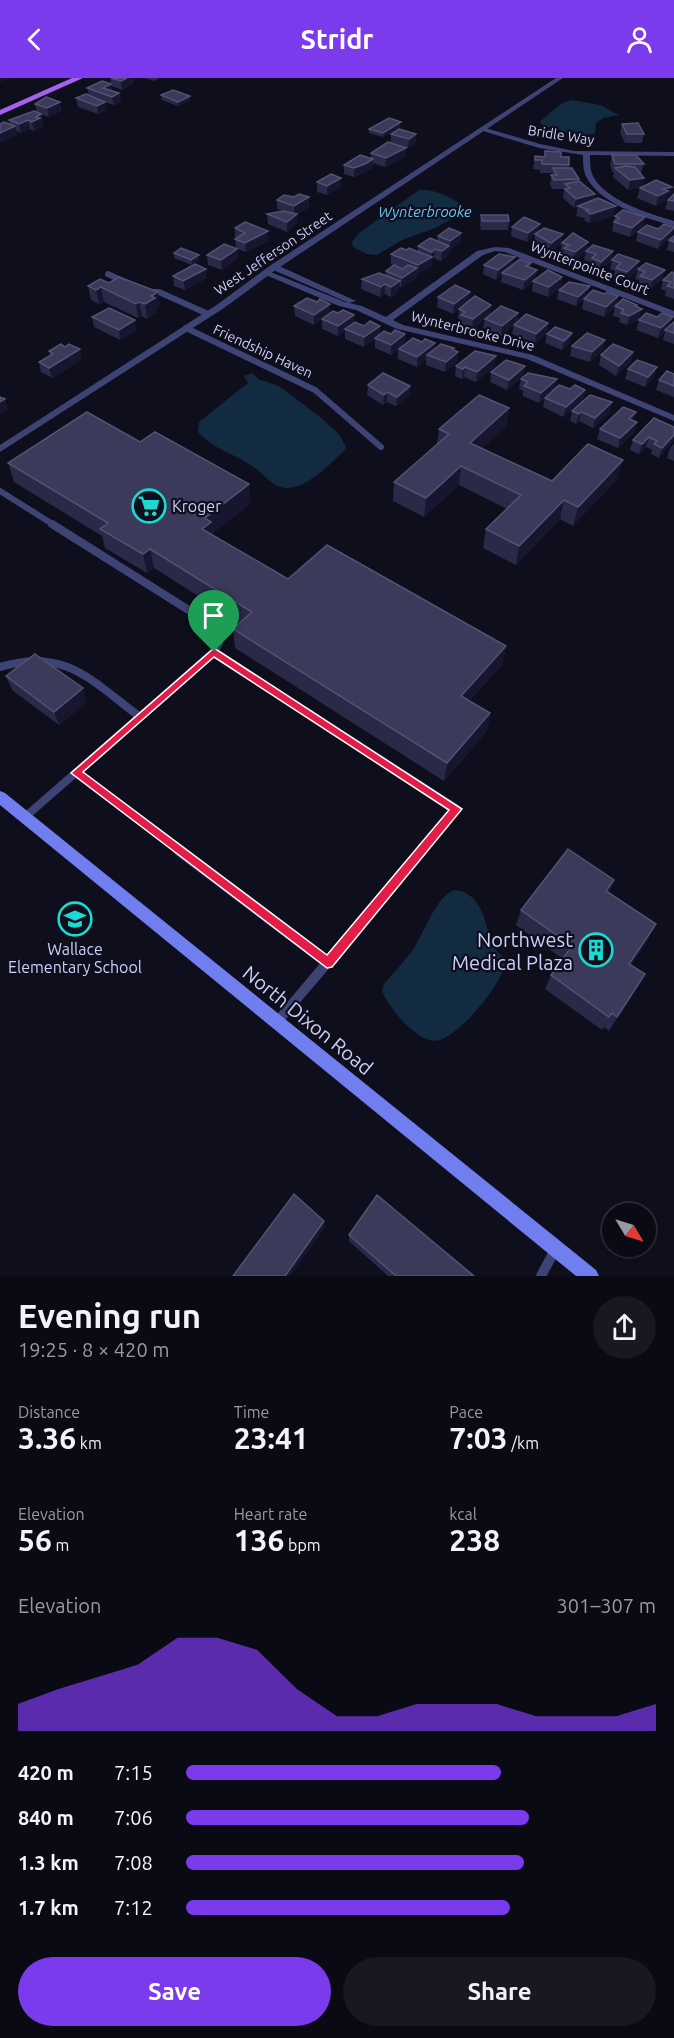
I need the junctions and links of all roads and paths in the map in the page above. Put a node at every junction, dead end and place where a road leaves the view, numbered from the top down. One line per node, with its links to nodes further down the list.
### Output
1 (79, 78): 3 (main road)
2 (560, 78): 4 (street, West Jefferson Street)
3 (0, 113)
4 (482, 129): 5 (street, Bridle Way); 8 (street, West Jefferson Street)
5 (587, 154): 6 (street, Bridle Way); 7 (street)
6 (674, 154)
7 (674, 224)
8 (274, 267): 9 (street, West Jefferson Street); 13 (street)
9 (265, 273): 13 (street, Wynterbrooke Drive); 14 (street, West Jefferson Street)
10 (108, 274): 11 (lane)
11 (136, 287)
12 (146, 291): 14 (lane)
13 (359, 308): 16 (street, Wynterbrooke Drive)
14 (208, 314): 17 (street, West Jefferson Street)
15 (674, 314): 16 (street, Wynterpointe Court)
16 (386, 321): 18 (street, Wynterbrooke Drive)
17 (186, 328): 19 (lane, Friendship Haven); 20 (street, West Jefferson Street)
18 (674, 418)
19 (381, 447)
20 (0, 449)
21 (1, 492): 22 (lane)
22 (214, 652): 24 (lane); 28 (lane)
23 (0, 668): 24 (lane)
24 (140, 717): 25 (lane)
25 (76, 773): 27 (lane); 28 (lane)
26 (0, 797): 27 (main road, North Dixon Road)
27 (25, 817): 29 (main road, North Dixon Road)
28 (327, 963): 29 (lane)
29 (277, 1022): 30 (main road, North Dixon Road)
30 (556, 1248): 31 (lane); 32 (main road, North Dixon Road)
31 (541, 1276)
32 (590, 1276)

